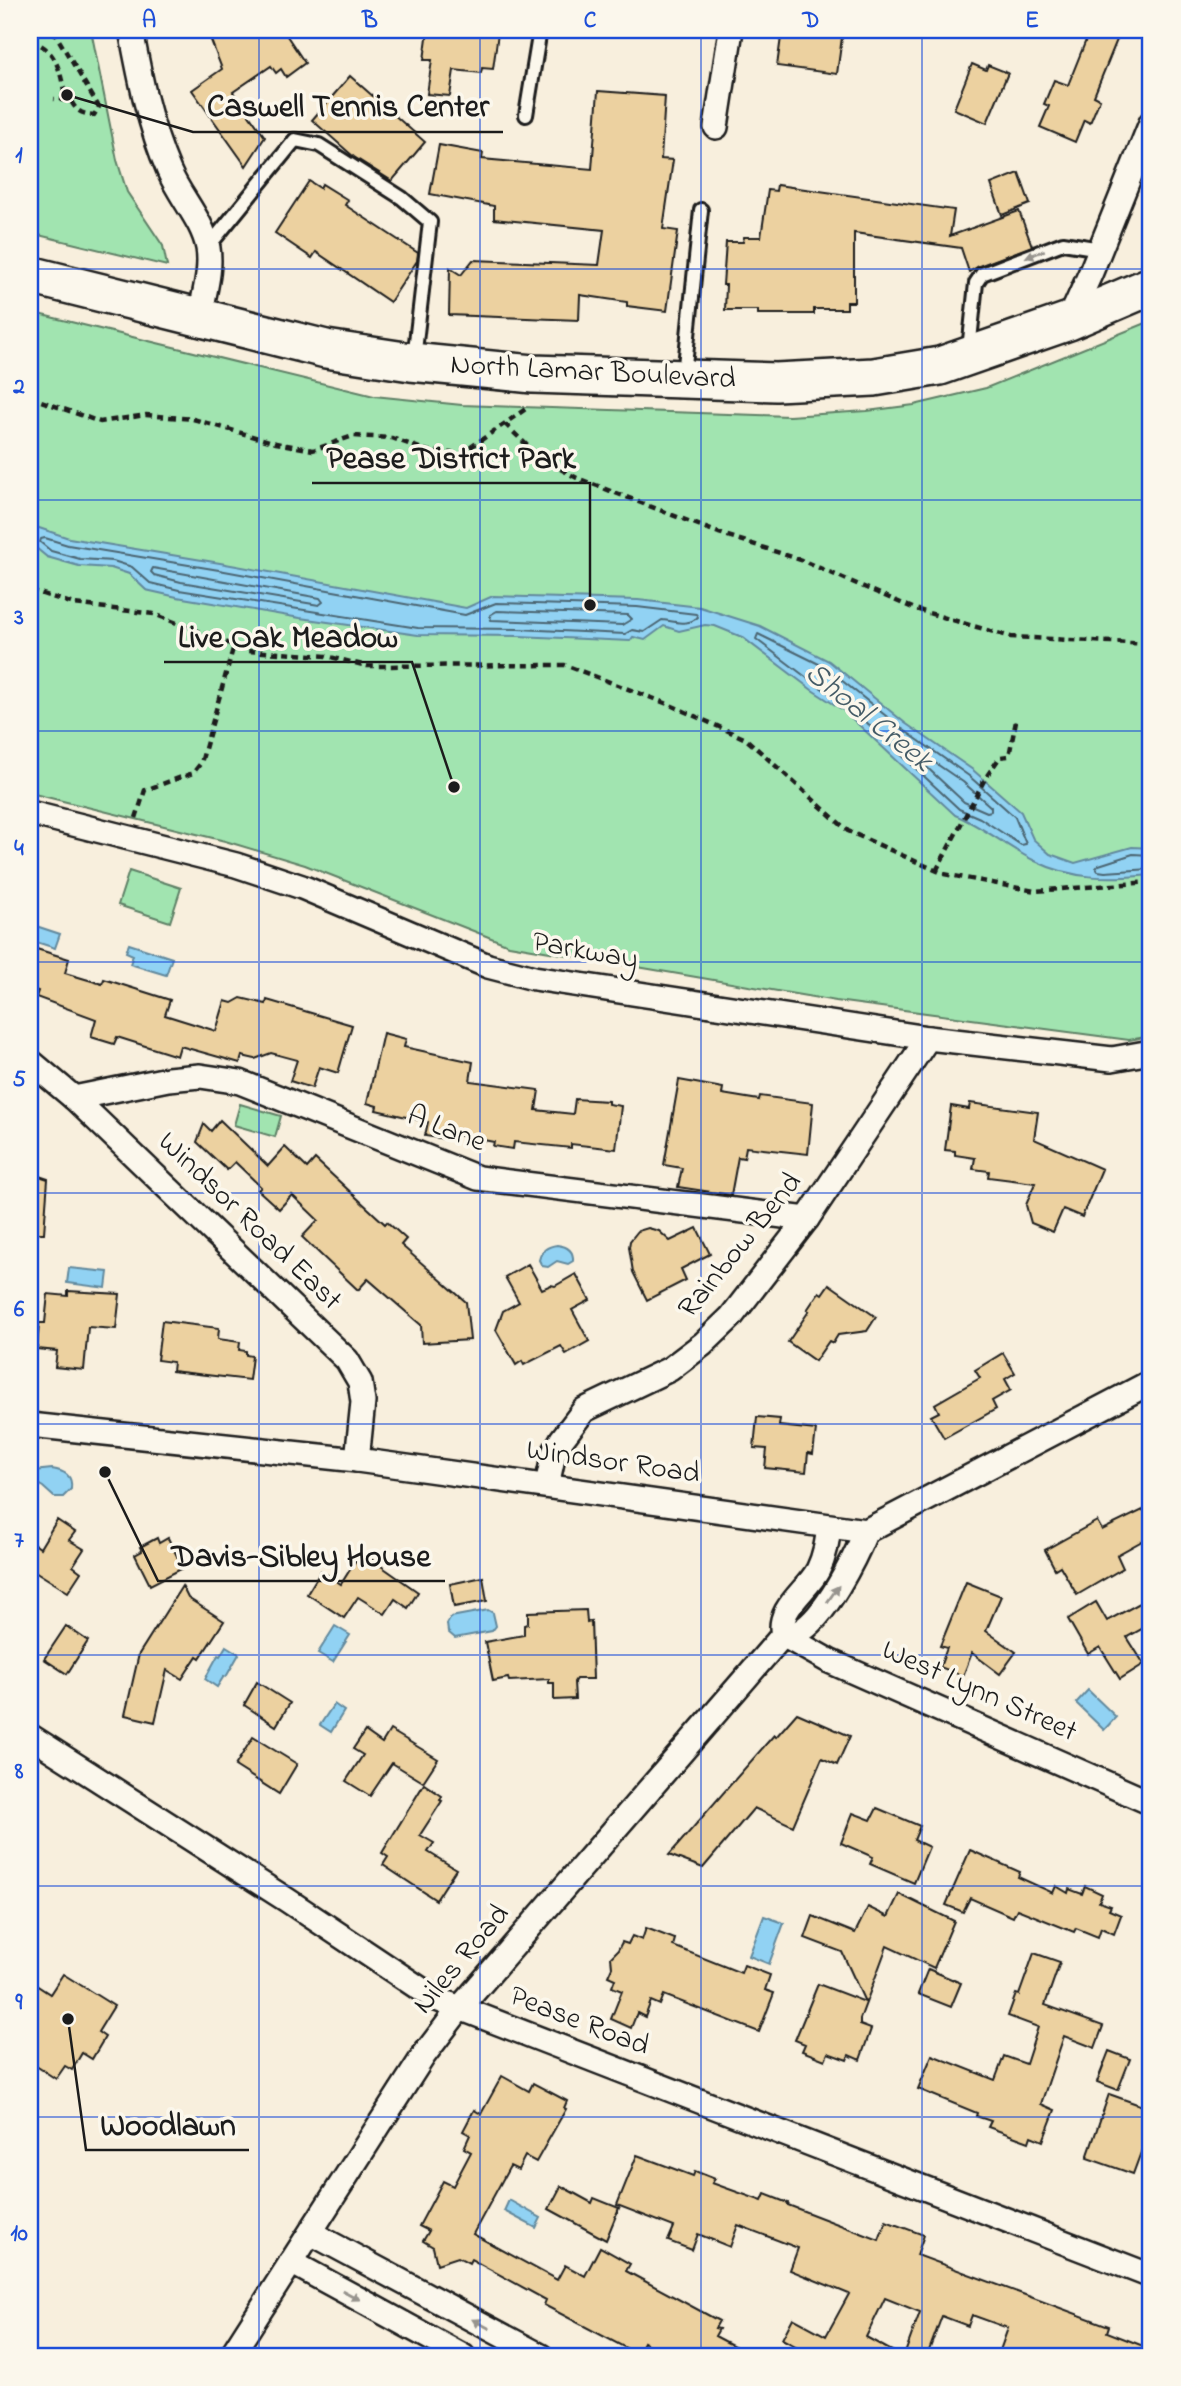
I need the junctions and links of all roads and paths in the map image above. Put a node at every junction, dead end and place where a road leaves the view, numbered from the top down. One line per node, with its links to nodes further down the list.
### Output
1 (53, 30): 7 (path)
2 (131, 30): 12 (street)
3 (540, 30): 8 (lane)
4 (731, 30): 10 (street)
5 (30, 41): 7 (path)
6 (54, 99): 7 (path)
7 (65, 99)
8 (526, 116)
9 (1151, 123): 13 (street)
10 (716, 127)
11 (701, 210): 20 (lane)
12 (208, 247): 16 (street); 19 (lane)
13 (1101, 249): 17 (street); 18 (lane, one-way to 18)
14 (30, 275): 16 (main road, North Lamar Boulevard)
15 (1151, 286): 17 (main road, North Lamar Boulevard)
16 (200, 318): 19 (main road, North Lamar Boulevard)
17 (1069, 321): 18 (main road, North Lamar Boulevard)
18 (969, 356): 20 (main road, North Lamar Boulevard)
19 (414, 363): 20 (main road, North Lamar Boulevard)
20 (684, 379)
21 (30, 397): 23 (path)
22 (527, 408): 23 (path)
23 (505, 424): 25 (path)
24 (30, 590): 26 (path)
25 (1151, 644)
26 (234, 645): 29 (path); 30 (path)
27 (1016, 721): 30 (path)
28 (30, 813): 29 (street, Parkway)
29 (131, 838): 32 (street, Parkway)
30 (936, 871): 31 (path)
31 (1151, 883)
32 (928, 1038): 33 (street, Parkway); 36 (street, Rainbow Bend)
33 (1151, 1052)
34 (30, 1061): 35 (street, Windsor Road East)
35 (74, 1098): 36 (street, A Lane); 39 (street, Windsor Road East)
36 (807, 1219): 40 (street, Rainbow Bend)
37 (1151, 1382): 42 (street)
38 (30, 1425): 39 (street, Windsor Road)
39 (358, 1460): 40 (street, Windsor Road)
40 (547, 1485): 41 (street, Windsor Road)
41 (829, 1527): 42 (street, Windsor Road); 43 (street, Niles Road)
42 (866, 1531): 43 (street, Niles Road, one-way to 42)
43 (783, 1635): 45 (street, West Lynn Street); 46 (street, Niles Road)
44 (33, 1746): 46 (street, Pease Road)
45 (1151, 1803)
46 (459, 2009): 47 (street, Niles Road); 49 (street, Pease Road)
47 (310, 2233): 48 (street, Niles Road); 52 (street, one-way to 47)
48 (291, 2262): 50 (street, Niles Road); 51 (street, one-way to 51)
49 (1151, 2276)
50 (231, 2356)
51 (463, 2356)
52 (541, 2356)

